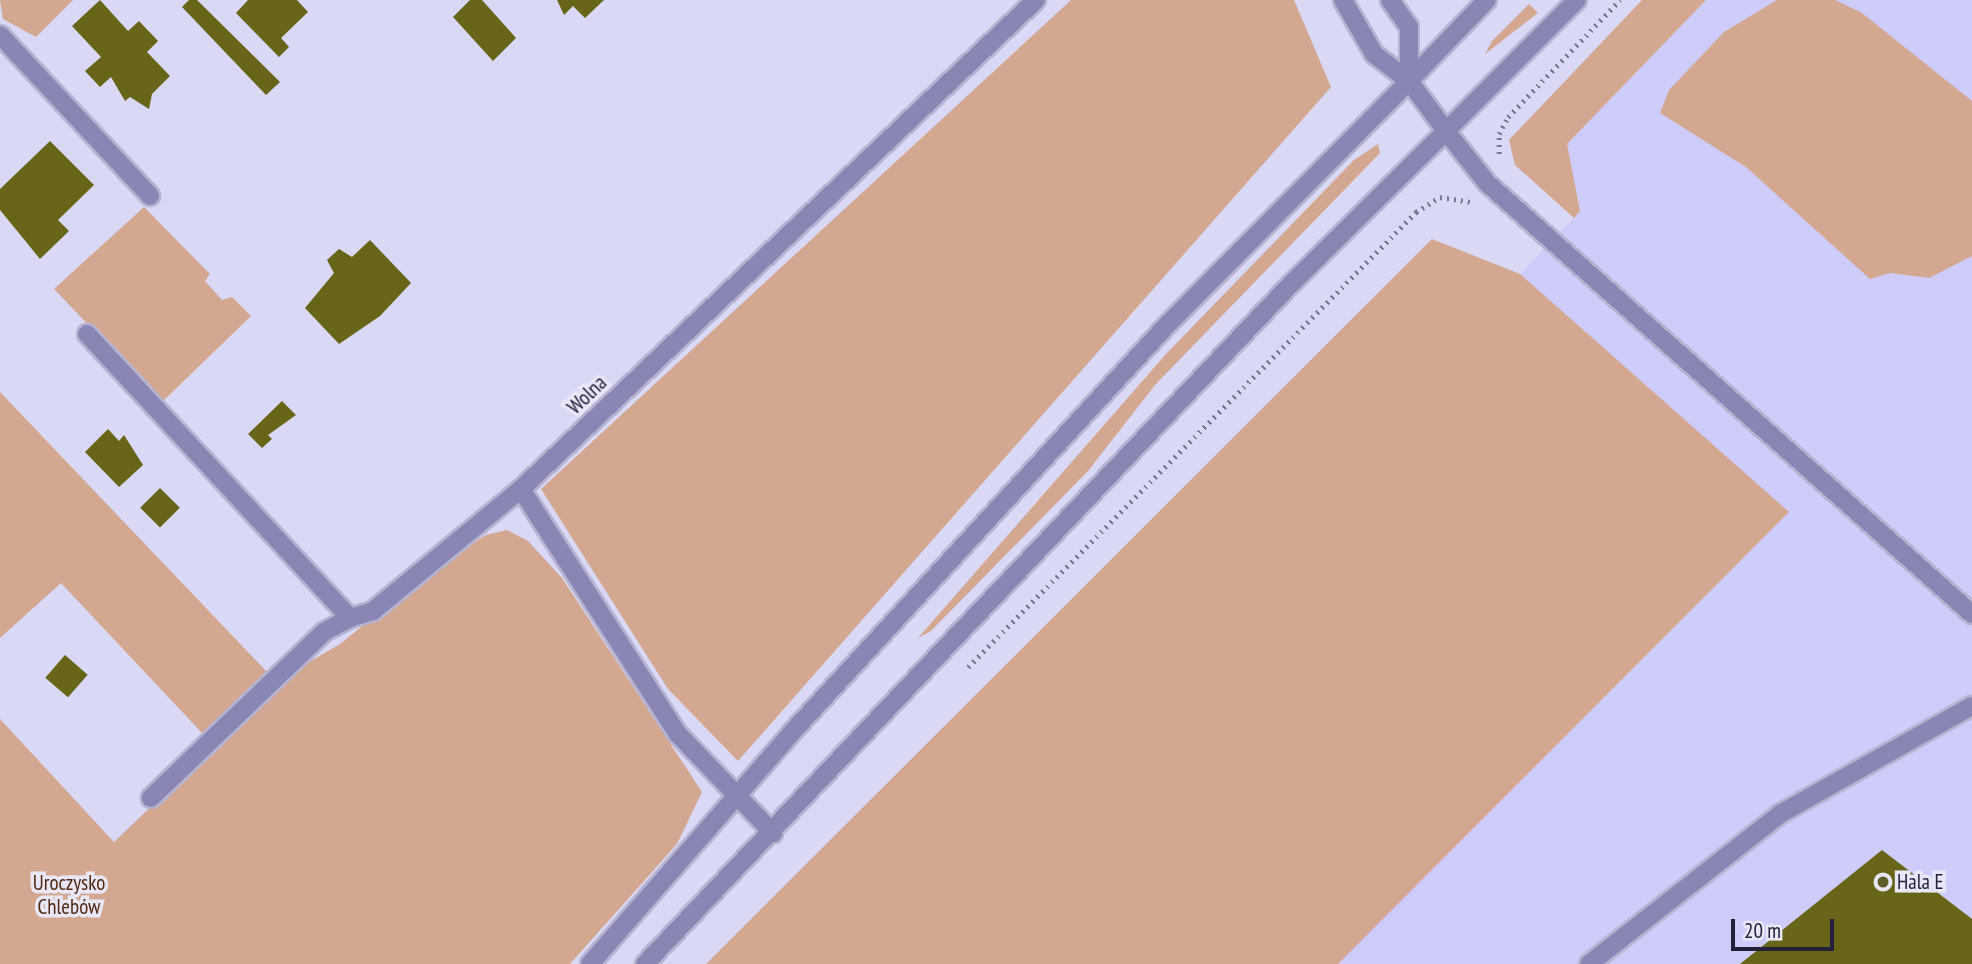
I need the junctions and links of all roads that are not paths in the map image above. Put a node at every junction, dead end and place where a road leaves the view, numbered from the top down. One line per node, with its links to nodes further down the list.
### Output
1 (1036, 0): 11 (street, Wolna)
2 (1343, 0): 7 (street)
3 (1390, 0): 7 (street)
4 (1487, 0): 7 (street)
5 (1577, 0): 8 (street)
6 (0, 35): 9 (street)
7 (1409, 81): 8 (street); 16 (street)
8 (1446, 131): 12 (street); 17 (street)
9 (150, 196)
10 (88, 334): 13 (street)
11 (521, 489): 13 (street, Wolna); 16 (street)
12 (1972, 614)
13 (350, 618): 15 (street, Wolna)
14 (1972, 706): 20 (street)
15 (151, 798)
16 (737, 798): 17 (street); 18 (street)
17 (774, 833): 19 (street)
18 (590, 964)
19 (645, 964)
20 (1590, 964)

